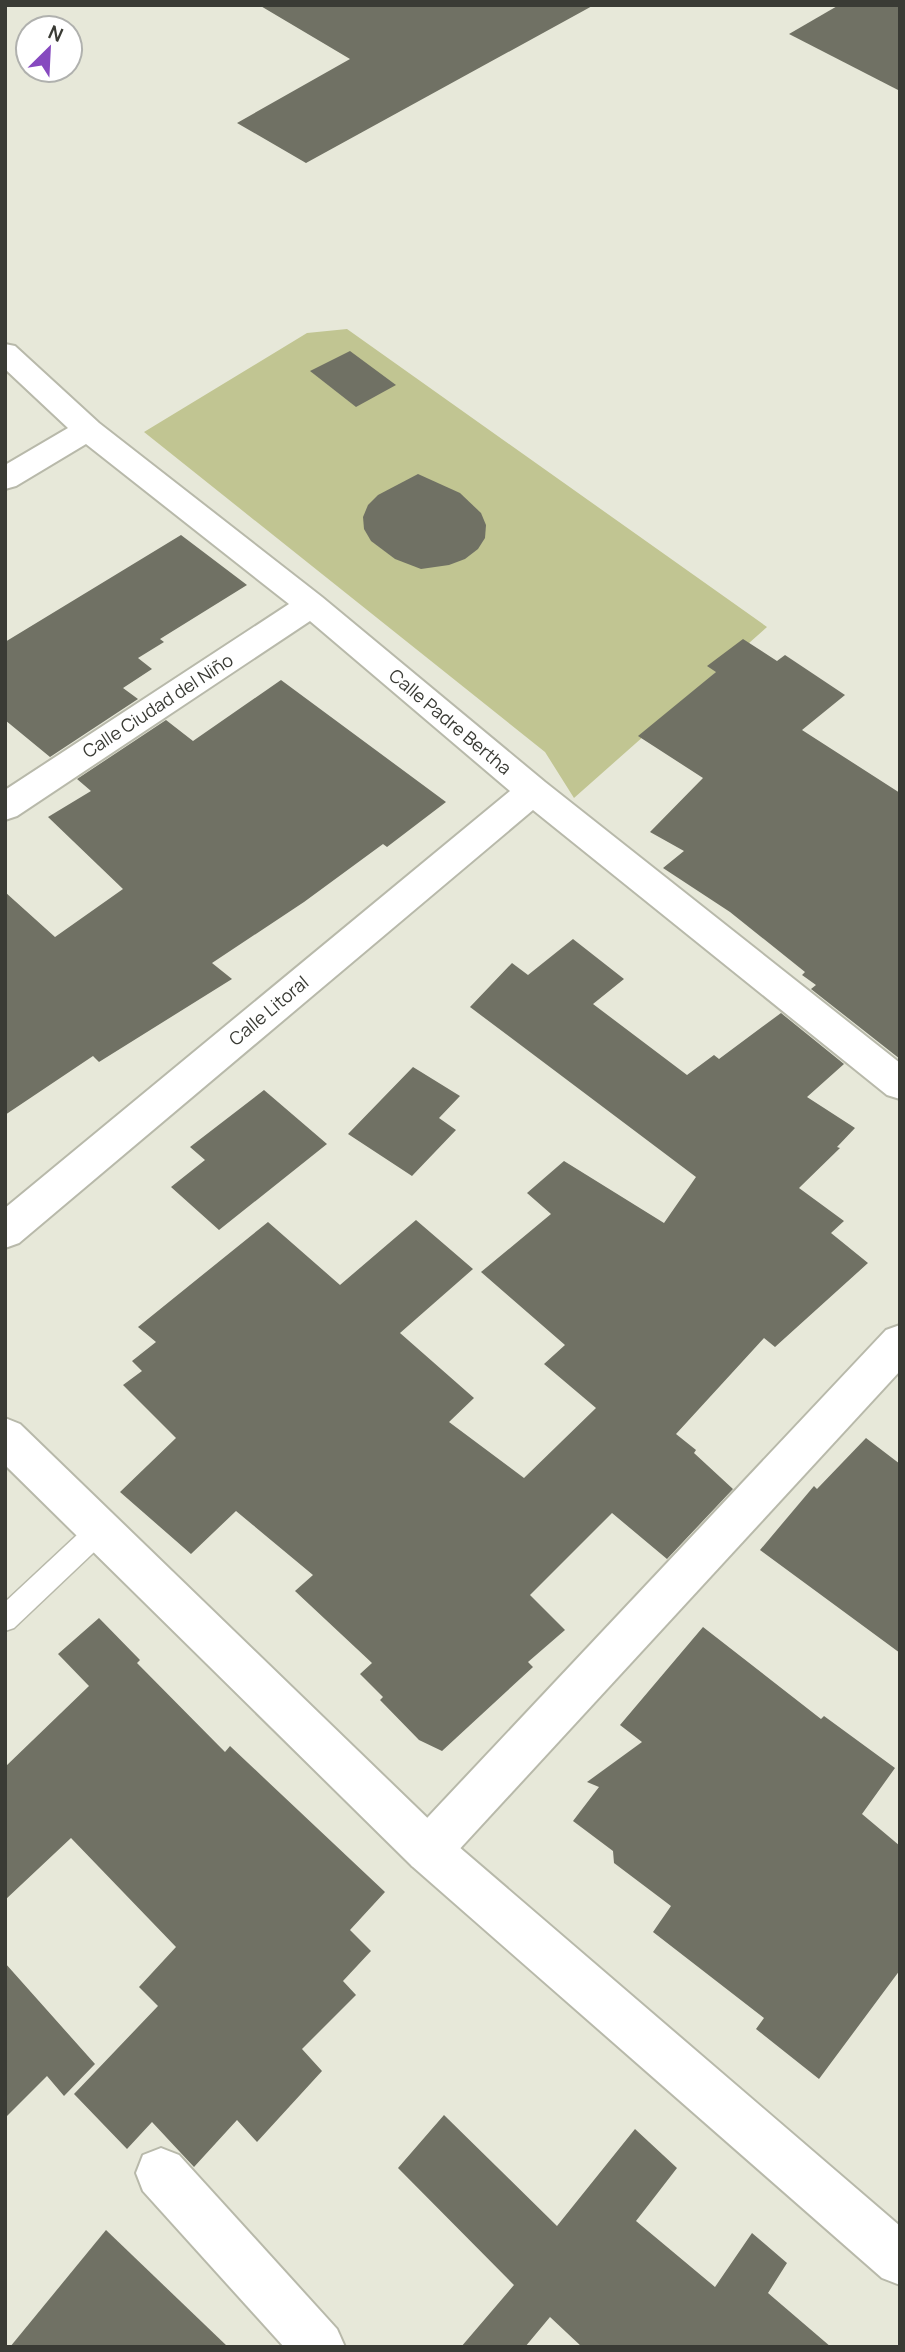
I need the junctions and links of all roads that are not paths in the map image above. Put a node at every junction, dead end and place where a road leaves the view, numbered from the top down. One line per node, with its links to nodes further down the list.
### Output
1 (5, 353): 2 (street, Calle Padre Bertha)
2 (88, 430): 3 (street); 4 (street, Calle Padre Bertha)
3 (5, 479)
4 (311, 605): 5 (street, Calle Padre Bertha); 6 (street, Calle Ciudad del Niño)
5 (533, 791): 7 (street, Calle Padre Bertha); 8 (street, Calle Litoral)
6 (5, 807)
7 (900, 1084)
8 (5, 1231)
9 (900, 1343): 13 (street)
10 (5, 1437): 11 (street)
11 (101, 1529): 12 (lane); 13 (street)
12 (5, 1619)
13 (428, 1850): 15 (street)
14 (161, 2173): 16 (street)
15 (900, 2260)
16 (319, 2347)

